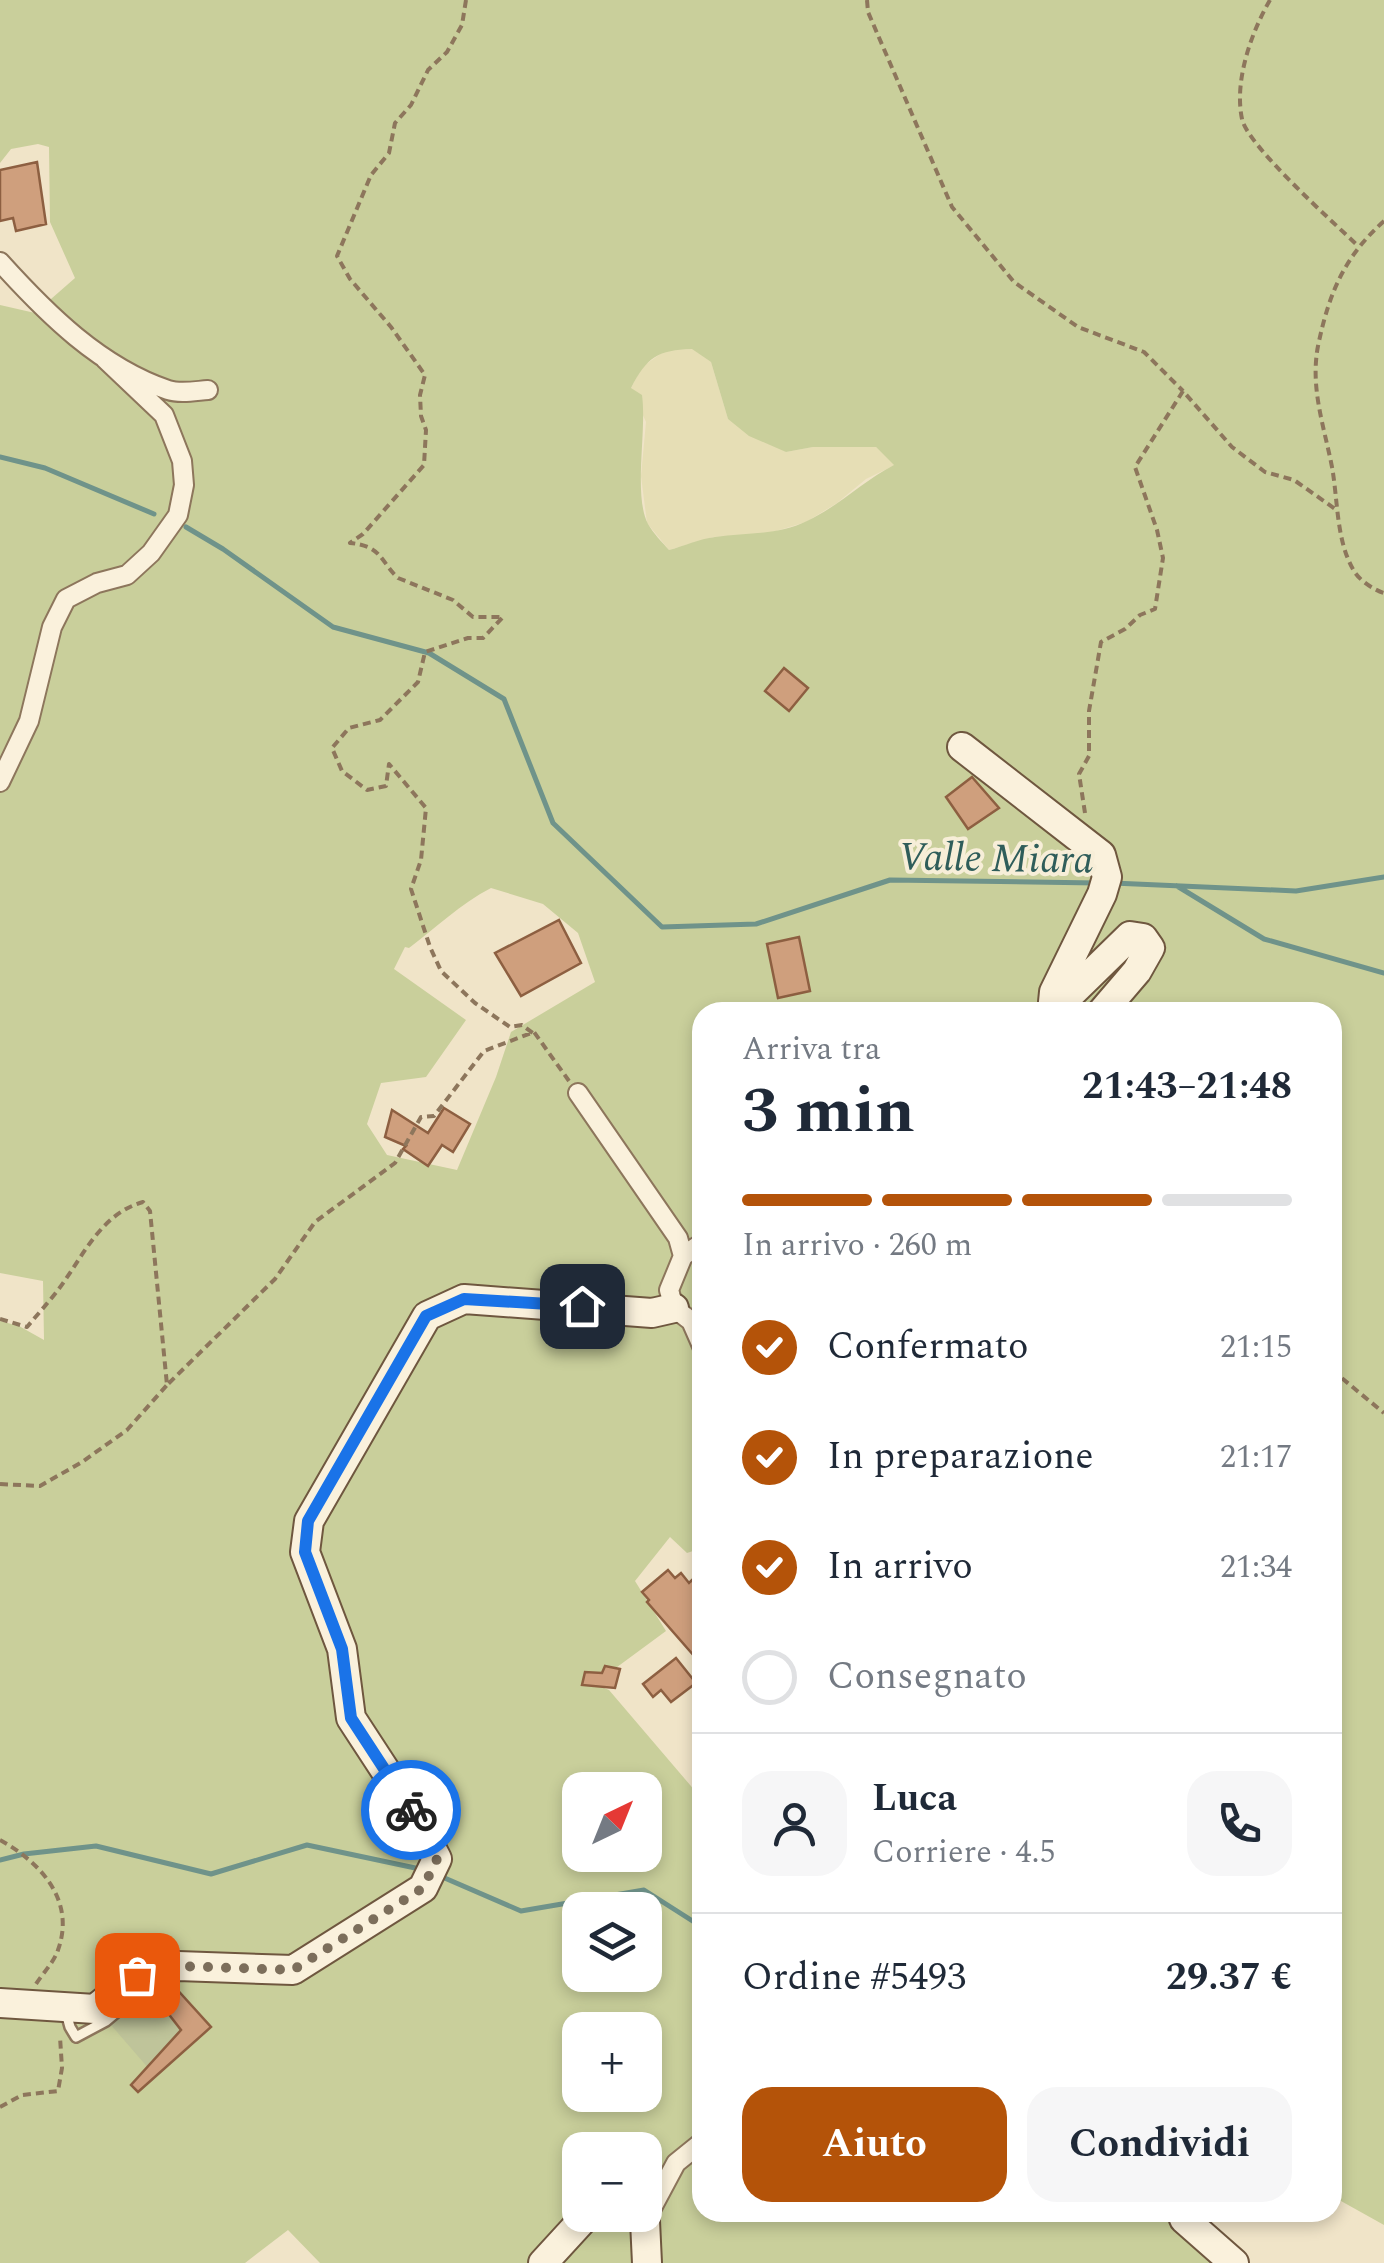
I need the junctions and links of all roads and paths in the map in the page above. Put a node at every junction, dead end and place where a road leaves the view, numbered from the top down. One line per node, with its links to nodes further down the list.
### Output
1 (466, 0): 18 (path)
2 (868, 0): 9 (path)
3 (1270, 0): 5 (path)
4 (1384, 221): 5 (path)
5 (1357, 245): 10 (path)
6 (0, 262): 7 (street)
7 (105, 359): 8 (street); 13 (street)
8 (208, 390)
9 (1183, 391): 10 (path); 14 (path)
10 (1338, 511): 11 (path)
11 (1384, 593)
12 (962, 747): 14 (street)
13 (0, 782)
14 (1083, 841): 15 (street)
15 (1053, 1002)
16 (1064, 1002): 17 (street)
17 (1111, 1002)
18 (535, 1034): 19 (path); 26 (path)
19 (578, 1094): 21 (street)
20 (692, 1249): 21 (street)
21 (683, 1256): 22 (street)
22 (674, 1308): 24 (street); 32 (street)
23 (0, 1319): 26 (path)
24 (692, 1323)
25 (1342, 1378): 27 (path)
26 (167, 1385): 28 (path)
27 (1384, 1412)
28 (0, 1484)
29 (0, 1840): 31 (path)
30 (138, 1994): 32 (lane)
31 (11, 2004): 32 (street)
32 (61, 2006): 33 (path)
33 (0, 2107)
34 (692, 2150): 35 (street)
35 (662, 2186)
36 (1187, 2222): 41 (street)
37 (572, 2232): 39 (street)
38 (644, 2232): 40 (street)
39 (544, 2263)
40 (648, 2263)
41 (1234, 2263)

